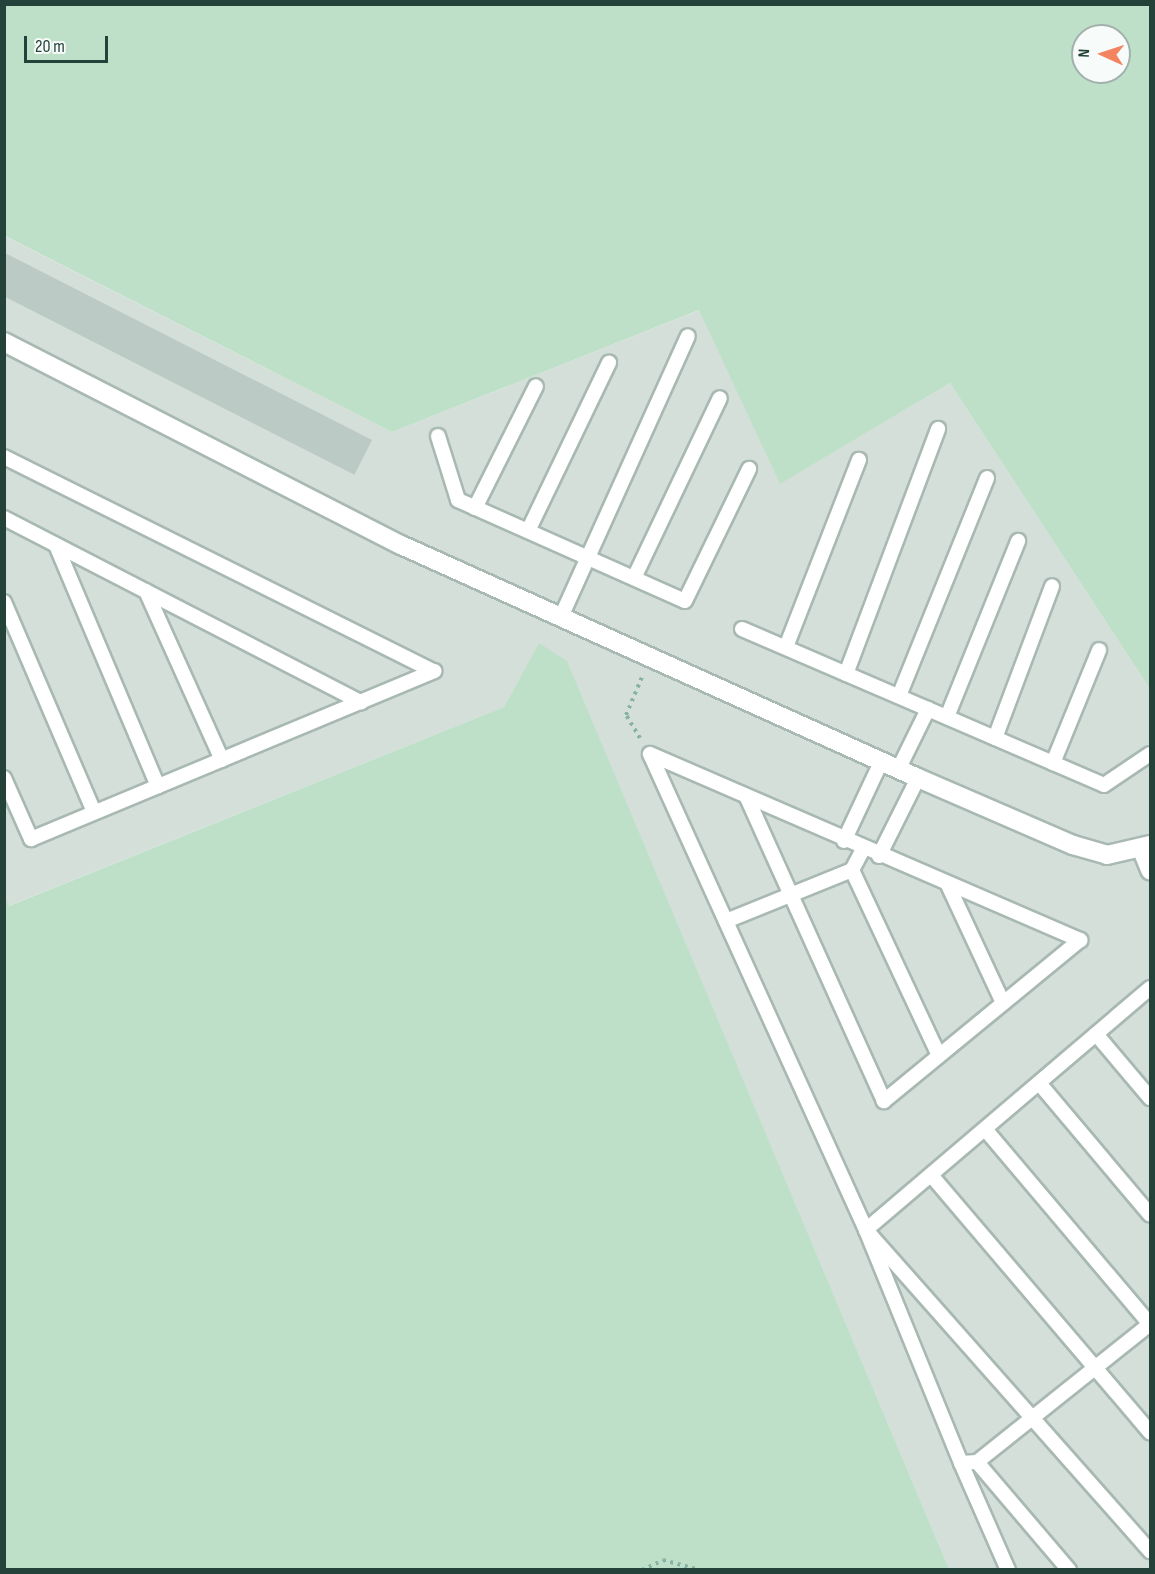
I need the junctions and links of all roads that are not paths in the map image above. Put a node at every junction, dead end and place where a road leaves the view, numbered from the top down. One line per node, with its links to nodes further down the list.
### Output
1 (688, 336): 17 (lane)
2 (4, 342): 22 (street)
3 (609, 363): 14 (lane)
4 (536, 386): 12 (lane)
5 (720, 398): 18 (lane)
6 (938, 429): 26 (lane)
7 (438, 436): 12 (lane)
8 (4, 457): 28 (lane)
9 (859, 460): 24 (lane)
10 (749, 469): 18 (lane)
11 (987, 478): 27 (lane)
12 (475, 508): 14 (lane)
13 (4, 518): 16 (lane)
14 (528, 531): 17 (lane)
15 (1018, 541): 30 (lane)
16 (56, 545): 20 (lane); 39 (lane)
17 (587, 556): 18 (lane); 22 (lane)
18 (634, 578)
19 (1052, 586): 31 (lane)
20 (146, 591): 28 (lane); 34 (lane)
21 (4, 602): 41 (lane)
22 (561, 617): 33 (street)
23 (742, 628): 24 (lane)
24 (786, 647): 26 (lane)
25 (1099, 650): 35 (lane)
26 (846, 674): 27 (lane)
27 (899, 696): 29 (lane)
28 (361, 702): 34 (lane)
29 (928, 709): 30 (lane); 36 (lane)
30 (947, 717): 31 (lane)
31 (995, 738): 35 (lane)
32 (1150, 754): 35 (lane)
33 (882, 759): 36 (street); 42 (lane)
34 (222, 760): 39 (lane)
35 (1053, 763)
36 (899, 768): 38 (street)
37 (4, 778): 41 (lane)
38 (918, 778): 43 (street); 45 (lane)
39 (158, 786): 41 (lane)
40 (747, 797): 42 (lane); 49 (lane); 50 (lane)
41 (94, 813)
42 (844, 841): 44 (lane)
43 (1146, 848): 47 (street)
44 (863, 849): 45 (lane); 46 (lane)
45 (879, 856): 48 (lane)
46 (852, 870): 49 (lane); 54 (lane)
47 (1150, 870)
48 (948, 885): 52 (lane); 52 (lane)
49 (791, 895): 50 (lane); 54 (lane)
50 (726, 921): 60 (lane)
51 (1150, 989): 53 (lane)
52 (1004, 1003): 54 (lane)
53 (1096, 1034): 55 (lane); 56 (lane)
54 (939, 1056)
55 (1039, 1083): 57 (lane); 59 (lane)
56 (1150, 1098)
57 (985, 1129): 58 (lane); 61 (lane)
58 (931, 1175): 60 (lane); 62 (lane)
59 (1150, 1215)
60 (866, 1230): 63 (lane); 66 (lane)
61 (1150, 1324): 62 (lane)
62 (1096, 1368): 63 (lane); 64 (lane)
63 (1032, 1418): 65 (lane); 67 (lane)
64 (1150, 1432)
65 (977, 1462): 66 (lane); 69 (lane)
66 (962, 1463): 68 (lane)
67 (1150, 1551)
68 (1008, 1569)
69 (1070, 1569)

